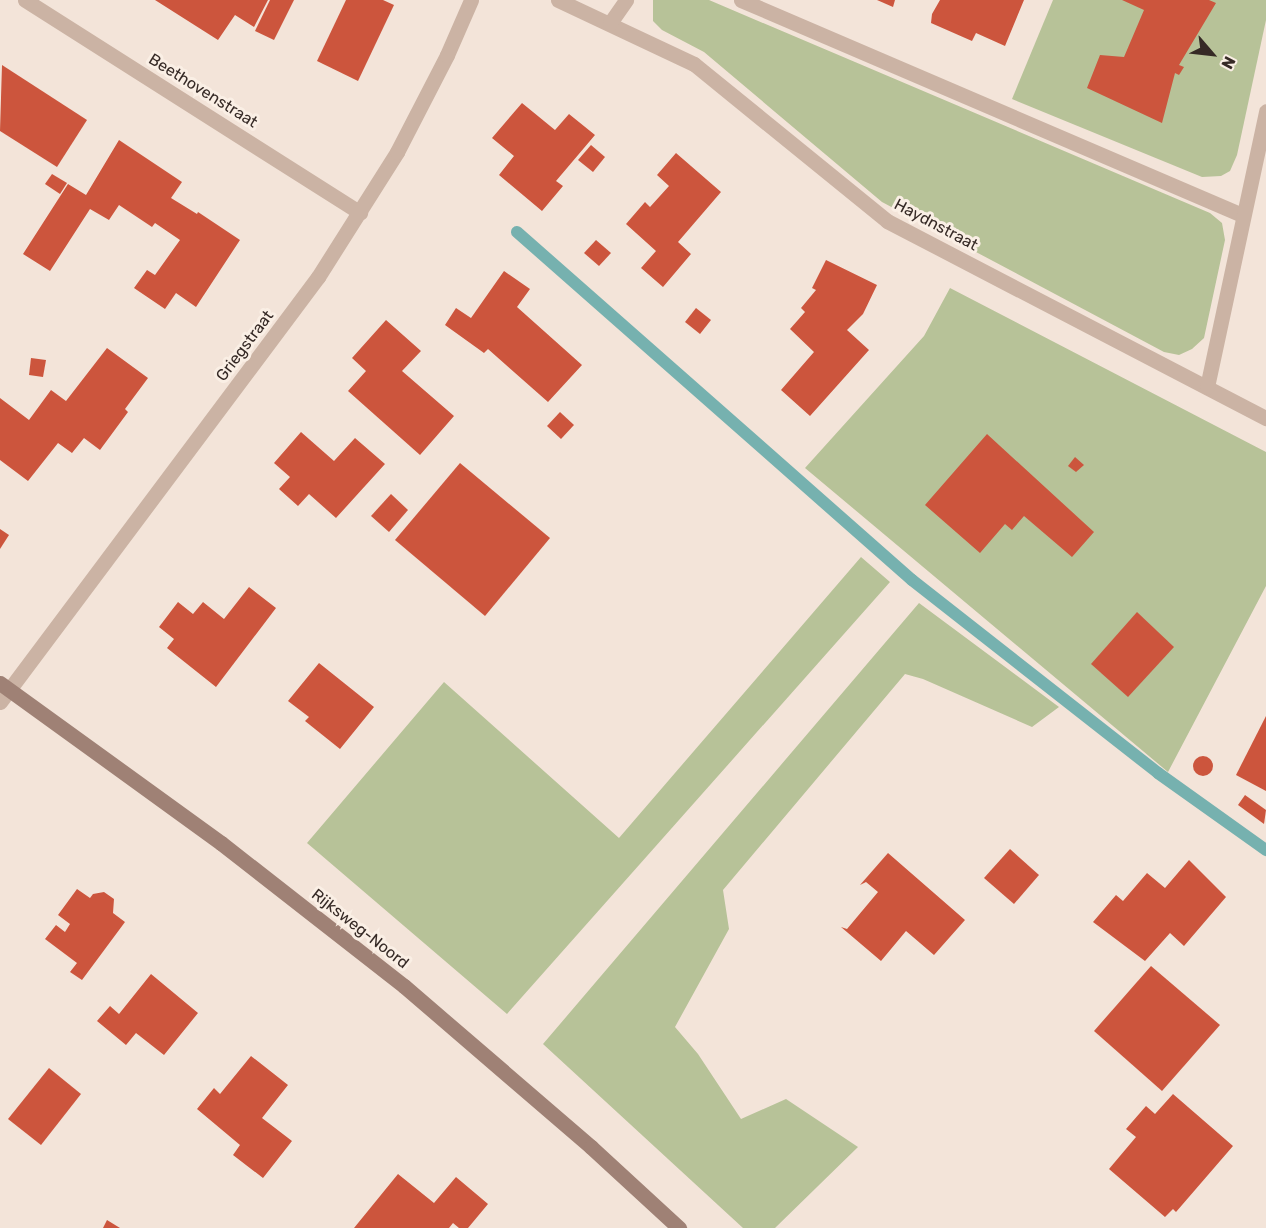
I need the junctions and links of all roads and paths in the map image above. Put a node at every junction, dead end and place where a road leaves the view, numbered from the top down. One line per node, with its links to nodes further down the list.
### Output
1 (26, 0): 8 (street, Beethovenstraat)
2 (471, 0): 8 (street, Griegstraat)
3 (558, 0): 6 (street, Haydnstraat)
4 (626, 0): 6 (street)
5 (741, 0): 9 (street)
6 (610, 23): 10 (street, Haydnstraat)
7 (1266, 111): 9 (street)
8 (360, 213): 12 (street, Griegstraat)
9 (1242, 215): 10 (street)
10 (1207, 387): 11 (street, Haydnstraat)
11 (1266, 418)
12 (3, 692): 13 (main road, Rijksweg-Noord)
13 (679, 1228)

